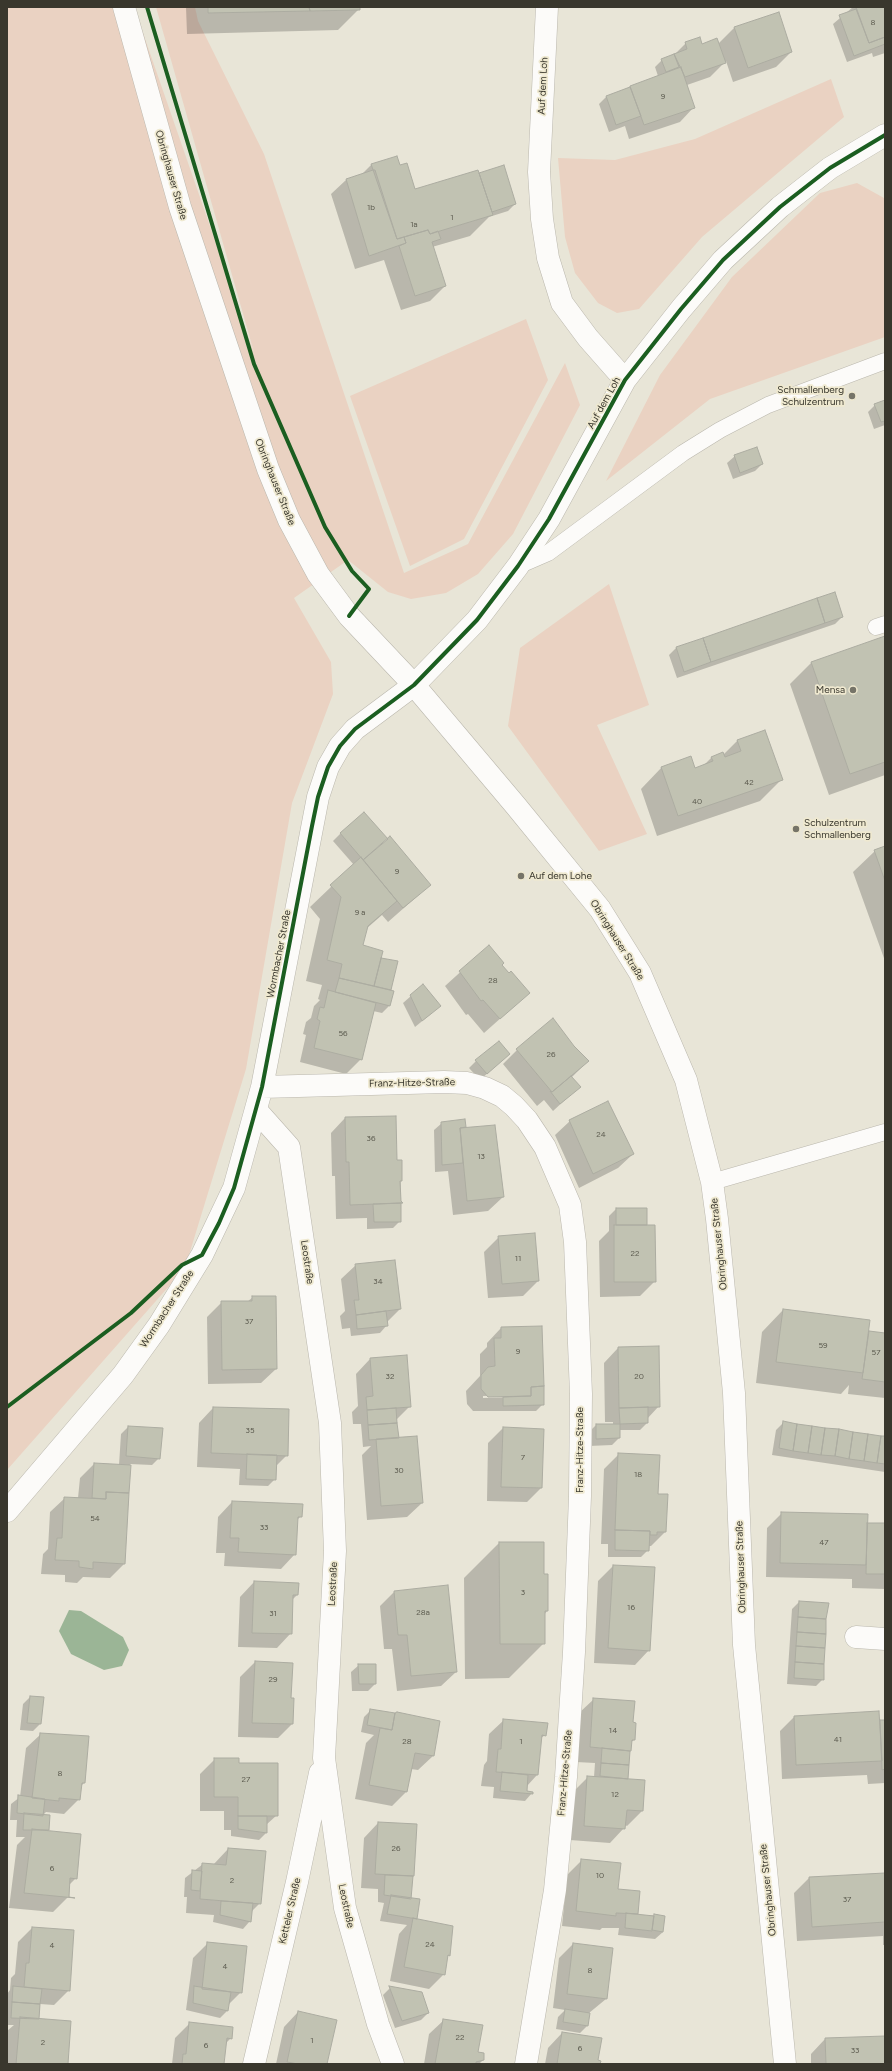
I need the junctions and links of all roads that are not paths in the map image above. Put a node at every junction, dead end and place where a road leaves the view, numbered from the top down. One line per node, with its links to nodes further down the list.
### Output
1 (124, 7): 7 (street, Obringhauser Straße)
2 (547, 7): 5 (street, Auf dem Loh)
3 (883, 141): 5 (street, Auf dem Loh)
4 (885, 361): 6 (lane)
5 (625, 380): 6 (street, Auf dem Loh)
6 (518, 566): 7 (street, Auf dem Loh)
7 (414, 685): 8 (street, Wormbacher Straße); 11 (street, Obringhauser Straße)
8 (262, 1087): 9 (street, Wormbacher Straße); 18 (street, Franz-Hitze-Straße)
9 (256, 1110): 12 (street, Wormbacher Straße); 15 (street, Leostraße)
10 (885, 1132): 11 (lane)
11 (712, 1182): 19 (street, Obringhauser Straße)
12 (7, 1511)
13 (856, 1637): 14 (street)
14 (885, 1639)
15 (324, 1758): 16 (street, Ketteler Straße); 17 (street, Leostraße)
16 (254, 2064)
17 (393, 2064)
18 (526, 2064)
19 (785, 2064)

